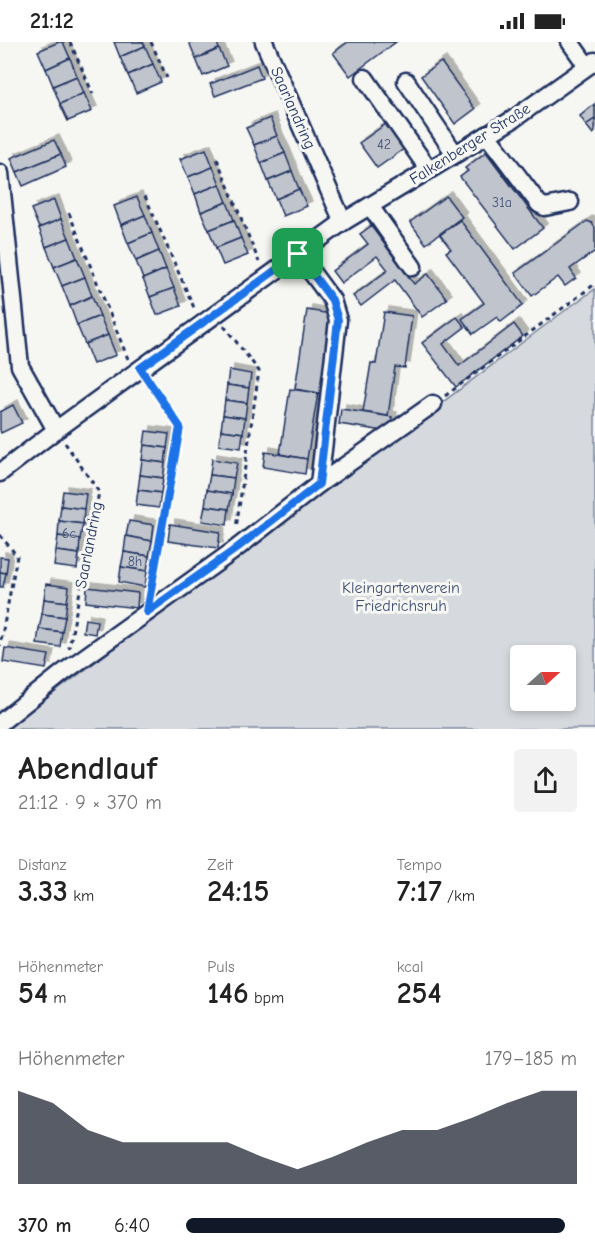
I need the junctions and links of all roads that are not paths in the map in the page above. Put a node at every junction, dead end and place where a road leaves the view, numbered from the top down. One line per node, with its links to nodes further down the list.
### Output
1 (264, 42): 12 (street, Saarlandring)
2 (570, 42): 3 (street)
3 (591, 63): 6 (street, Falkenberger Straße)
4 (365, 78): 8 (street)
5 (406, 81): 7 (street)
6 (487, 135): 7 (street, Falkenberger Straße); 10 (street)
7 (455, 154): 8 (street, Falkenberger Straße)
8 (429, 170): 11 (street, Falkenberger Straße)
9 (0, 173): 16 (street)
10 (570, 202)
11 (370, 206): 12 (street, Falkenberger Straße); 14 (street)
12 (343, 222): 13 (street)
13 (298, 254): 16 (street); 18 (street)
14 (413, 267)
15 (433, 404): 18 (street)
16 (56, 429): 17 (street)
17 (0, 473)
18 (319, 484): 19 (street)
19 (0, 723)

